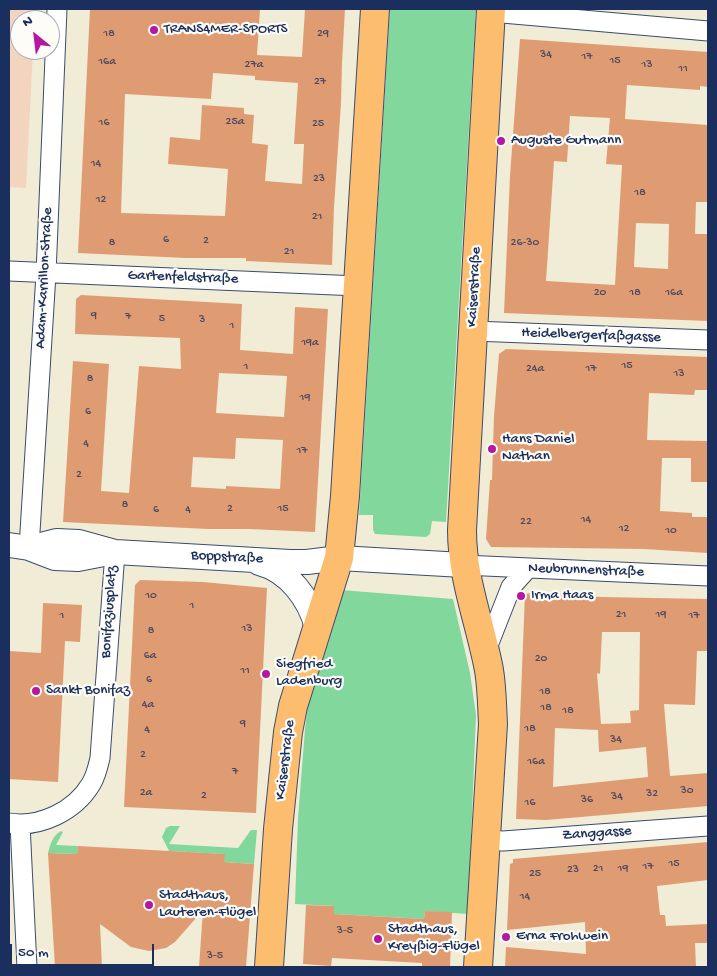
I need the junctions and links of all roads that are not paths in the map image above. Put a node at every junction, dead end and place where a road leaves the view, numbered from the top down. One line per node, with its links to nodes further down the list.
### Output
1 (56, 9): 6 (street, Adam-Karrillon-Straße)
2 (375, 9): 7 (main road, Kaiserstraße)
3 (491, 10): 4 (street); 8 (main road, Kaiserstraße)
4 (708, 31)
5 (9, 271): 6 (street, Gartenfeldstraße)
6 (46, 274): 7 (street, Gartenfeldstraße); 10 (street, Adam-Karrillon-Straße)
7 (358, 286): 12 (main road, Kaiserstraße)
8 (473, 331): 9 (street, Heidelbergerfaßgasse); 14 (main road, Kaiserstraße)
9 (708, 340)
10 (19, 546): 11 (street, Boppstraße)
11 (114, 552): 13 (street, Boppstraße); 19 (street, Bonifaziusplatz)
12 (339, 558): 13 (street, Boppstraße); 14 (street); 17 (main road, Kaiserstraße)
13 (243, 559): 17 (street)
14 (463, 565): 15 (street, Neubrunnenstraße); 18 (main road, Kaiserstraße)
15 (528, 568): 16 (street, Neubrunnenstraße); 18 (street)
16 (708, 576)
17 (317, 627): 23 (main road, Kaiserstraße)
18 (484, 653): 21 (main road, Kaiserstraße)
19 (14, 824): 22 (street)
20 (708, 826): 21 (street, Zanggasse)
21 (485, 840): 24 (main road, Kaiserstraße)
22 (27, 967)
23 (269, 967)
24 (478, 967)

